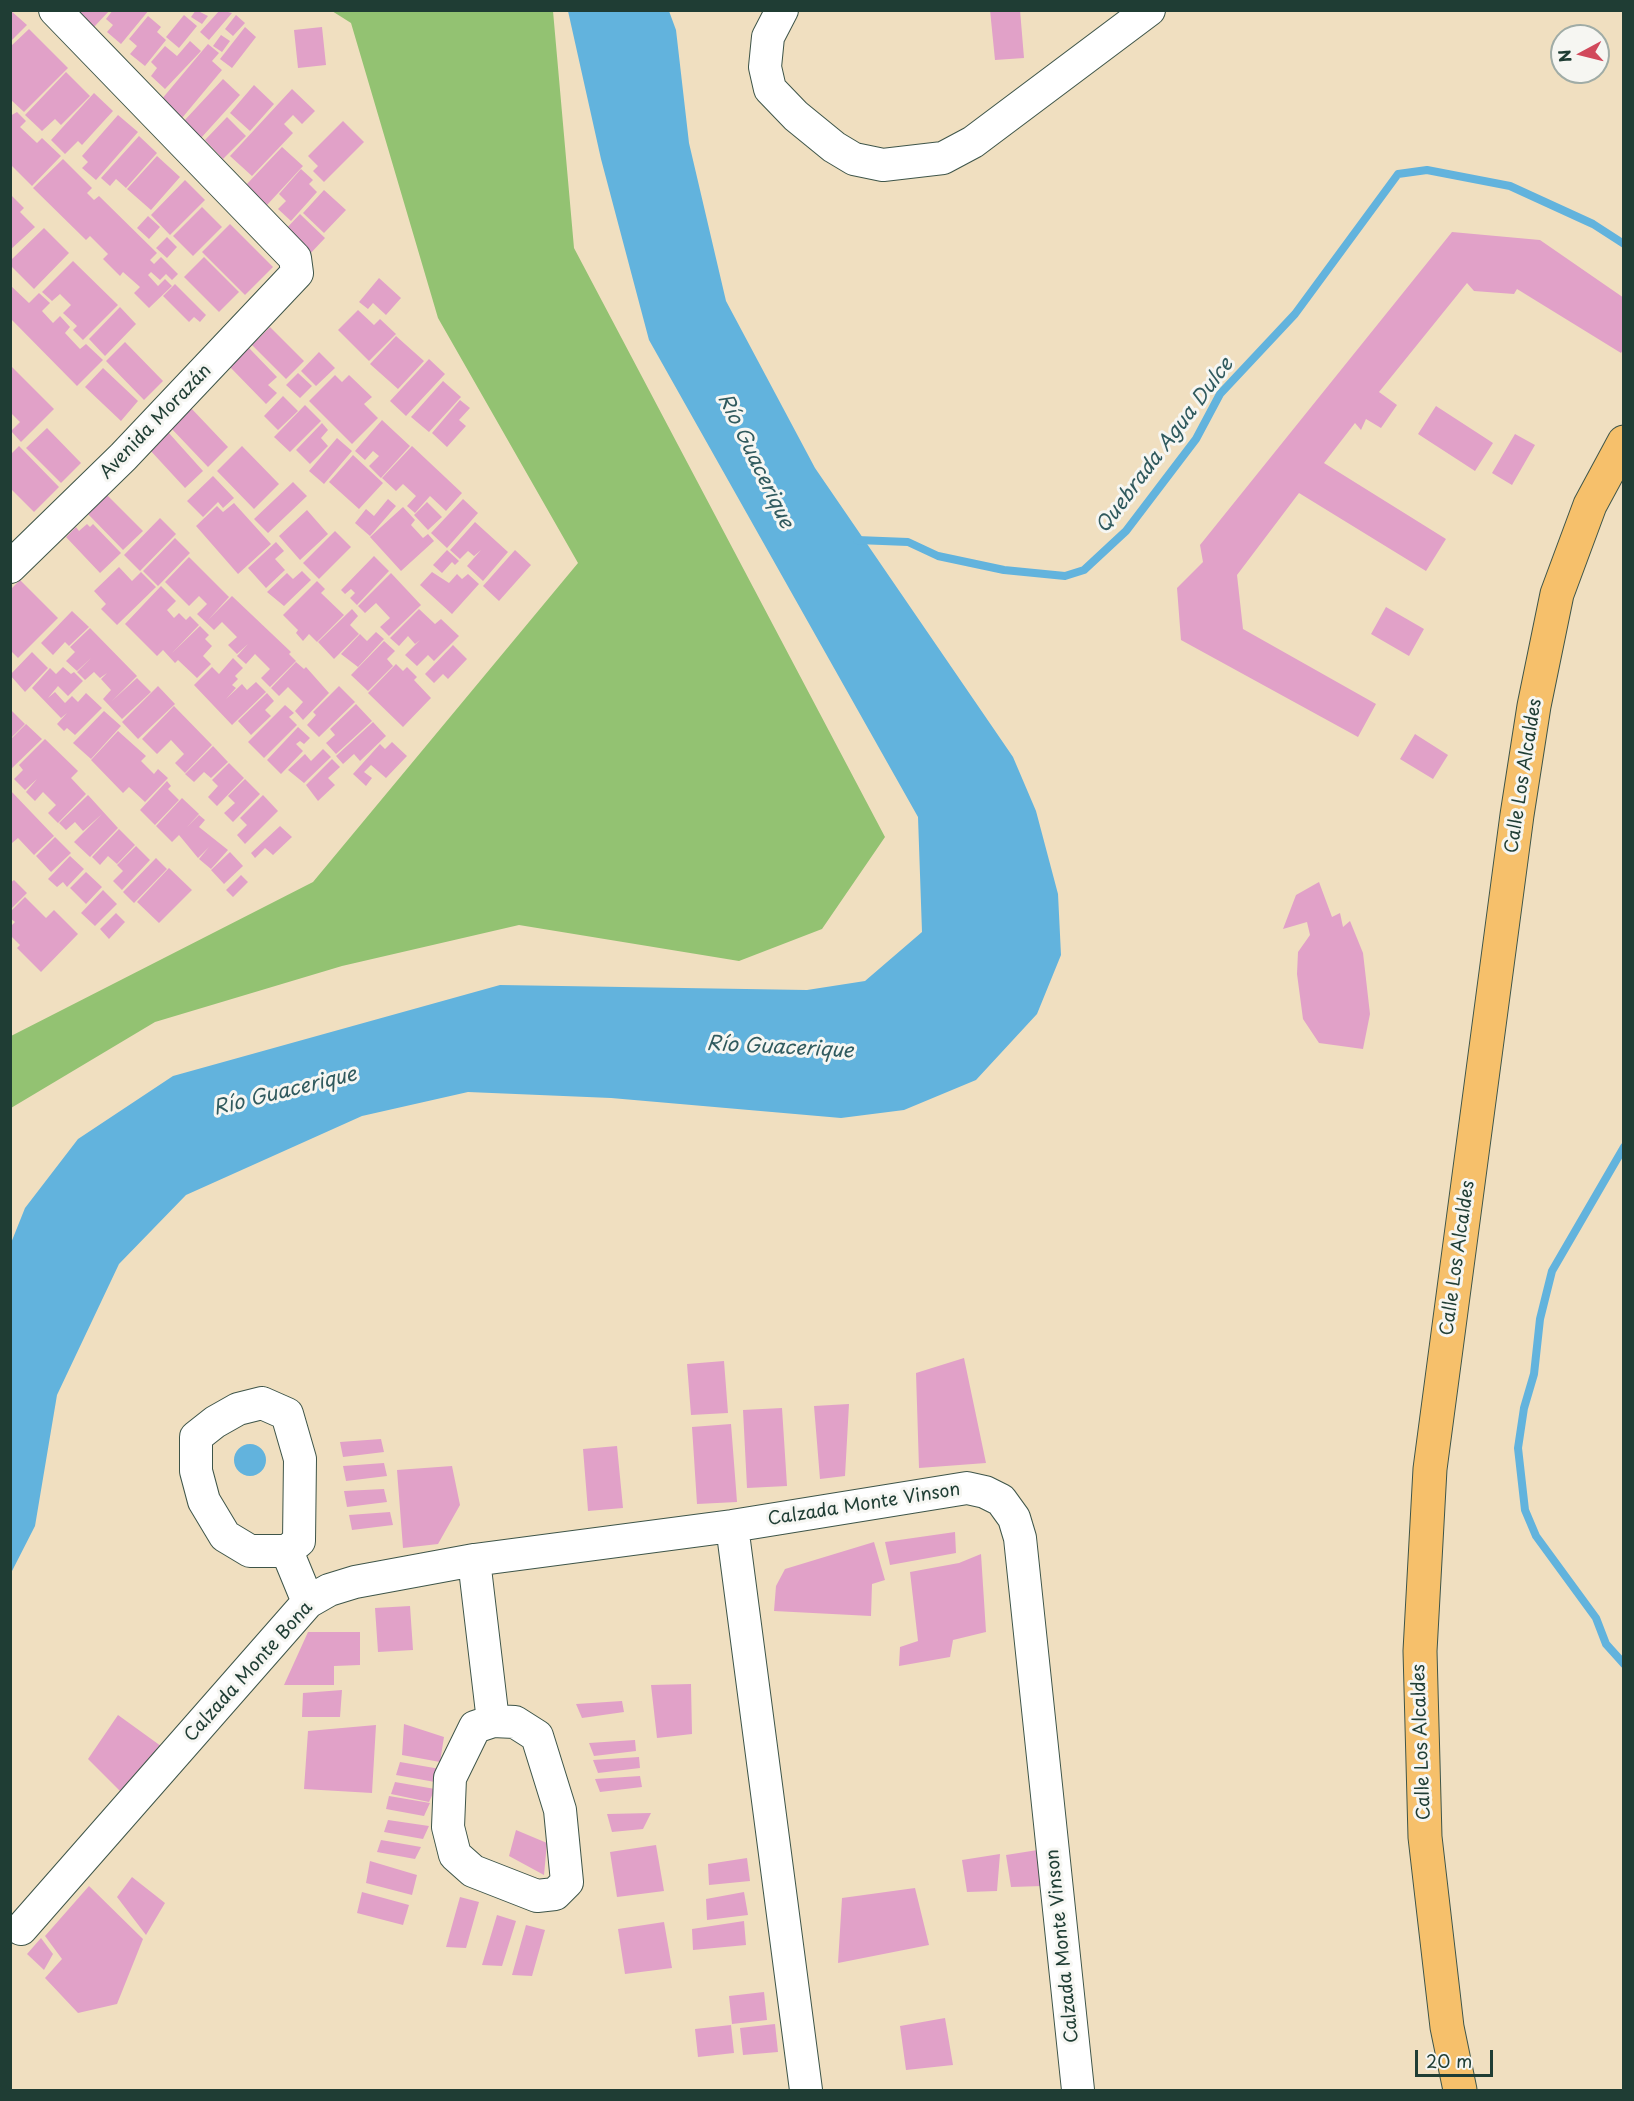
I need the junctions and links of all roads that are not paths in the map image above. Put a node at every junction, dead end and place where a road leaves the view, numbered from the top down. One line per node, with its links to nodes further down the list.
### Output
1 (55, 10): 5 (street, Avenida Morazán)
2 (782, 10): 3 (street)
3 (1149, 10)
4 (1623, 442): 14 (main road, Calle Los Alcaldes)
5 (10, 567)
6 (732, 1526): 8 (street, Calzada Monte Bona); 12 (street); 13 (street, Calzada Monte Vinson)
7 (287, 1551): 7 (street); 9 (street)
8 (474, 1560): 9 (street, Calzada Monte Bona); 10 (street)
9 (308, 1602): 11 (street, Calzada Monte Bona)
10 (493, 1721): 10 (street)
11 (21, 1929)
12 (806, 2091)
13 (1078, 2091)
14 (1460, 2091)

